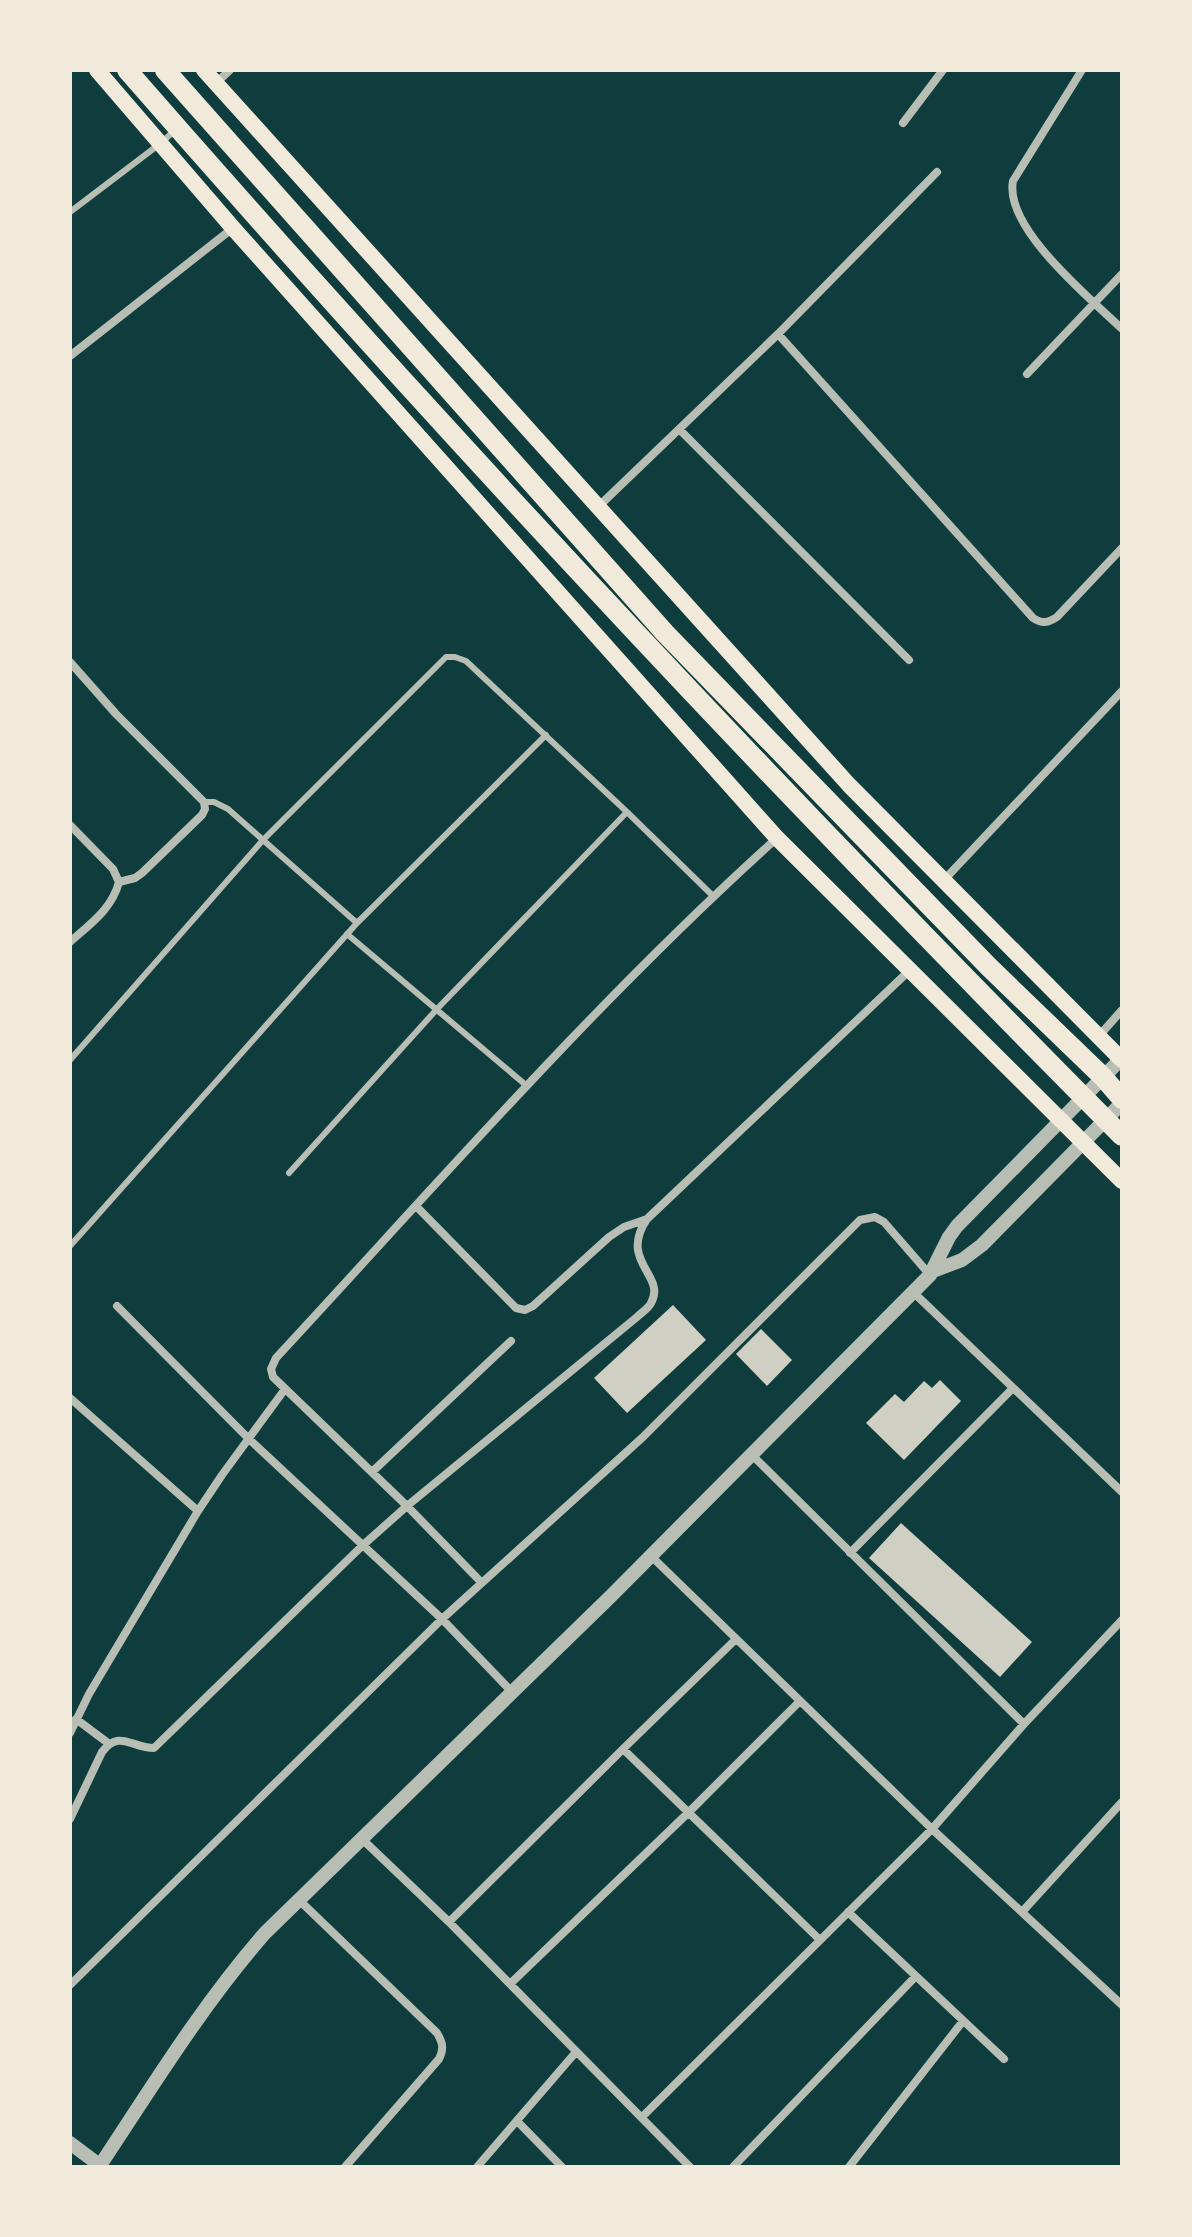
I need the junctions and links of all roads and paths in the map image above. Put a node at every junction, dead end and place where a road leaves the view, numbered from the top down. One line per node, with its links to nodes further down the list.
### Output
1 (97, 70): 11 (main road)
2 (127, 70): 10 (main road)
3 (165, 70): 47 (main road)
4 (204, 70): 8 (main road)
5 (230, 70): 8 (street)
6 (943, 70): 9 (street)
7 (1082, 70): 16 (street)
8 (216, 83): 22 (main road)
9 (903, 123)
10 (177, 127): 11 (lane); 49 (main road)
11 (161, 143): 13 (lane); 14 (main road)
12 (937, 172): 18 (street)
13 (70, 212)
14 (233, 228): 19 (street); 33 (main road)
15 (1122, 274): 16 (street)
16 (1095, 302): 17 (street); 20 (street)
17 (1122, 329)
18 (778, 334): 21 (street); 23 (street)
19 (70, 356)
20 (1027, 374)
21 (679, 429): 22 (street); 24 (street)
22 (599, 506): 35 (main road)
23 (1122, 548)
24 (909, 660)
25 (70, 662): 30 (street)
26 (1122, 691): 27 (street)
27 (1113, 699): 28 (street); 35 (street)
28 (1122, 706)
29 (546, 735): 31 (lane); 34 (lane); 38 (lane)
30 (204, 802): 34 (lane); 36 (street)
31 (627, 812): 37 (lane); 42 (lane)
32 (70, 825): 36 (street)
33 (777, 838): 37 (street); 41 (main road)
34 (263, 840): 38 (lane); 45 (lane)
35 (944, 880): 44 (main road)
36 (119, 882): 40 (street)
37 (713, 896): 48 (street)
38 (357, 923): 39 (lane)
39 (347, 934): 42 (lane); 59 (lane)
40 (70, 942)
41 (911, 969): 51 (main road); 58 (street)
42 (437, 1009): 48 (lane); 55 (lane)
43 (1122, 1010): 44 (street)
44 (1099, 1037): 46 (main road)
45 (70, 1060)
46 (1122, 1060): 47 (street)
47 (1103, 1077): 49 (street); 50 (main road)
48 (527, 1086): 57 (street)
49 (1084, 1097): 51 (street); 52 (main road)
50 (1122, 1101): 52 (street)
51 (1061, 1120): 54 (main road); 60 (street)
52 (1106, 1120): 53 (main road); 54 (street)
53 (1122, 1136)
54 (1083, 1143): 56 (main road); 60 (street)
55 (289, 1173)
56 (1122, 1181)
57 (416, 1206): 58 (street); 65 (street)
58 (647, 1219): 71 (street)
59 (70, 1246)
60 (932, 1273): 61 (street); 76 (street)
61 (913, 1292): 64 (street); 68 (street)
62 (117, 1306): 67 (street)
63 (511, 1341): 69 (street)
64 (1013, 1388): 70 (street); 74 (street)
65 (285, 1389): 67 (street); 69 (street)
66 (70, 1398): 72 (street)
67 (249, 1439): 72 (street); 73 (street)
68 (752, 1455): 74 (street); 75 (street)
69 (372, 1472): 71 (street)
70 (1122, 1492)
71 (407, 1506): 73 (street); 76 (street)
72 (198, 1511): 82 (street)
73 (362, 1546): 77 (street); 85 (street)
74 (850, 1553): 83 (street)
75 (651, 1556): 79 (street); 80 (street)
76 (482, 1583): 77 (street)
77 (442, 1619): 80 (street); 99 (street)
78 (1122, 1620): 83 (street)
79 (736, 1639): 81 (street); 86 (street)
80 (513, 1693): 91 (street)
81 (800, 1701): 88 (street); 90 (street)
82 (76, 1719): 84 (street); 85 (street)
83 (1024, 1724): 90 (street)
84 (70, 1733)
85 (108, 1743): 89 (street)
86 (623, 1749): 88 (street); 95 (street)
87 (1122, 1802): 94 (street)
88 (689, 1812): 96 (street); 98 (street)
89 (70, 1819)
90 (932, 1829): 93 (street); 94 (street)
91 (362, 1839): 92 (street); 95 (street)
92 (299, 1900): 107 (street); 108 (street)
93 (848, 1912): 96 (street); 97 (street)
94 (1022, 1912): 100 (street)
95 (449, 1922): 98 (street)
96 (819, 1939): 104 (street)
97 (915, 1977): 101 (street); 112 (street)
98 (510, 1984): 102 (street)
99 (70, 1985)
100 (1122, 2005)
101 (963, 2021): 103 (street); 113 (street)
102 (576, 2052): 104 (street); 105 (street)
103 (1004, 2059)
104 (642, 2117): 111 (street)
105 (517, 2121): 109 (street); 110 (street)
106 (70, 2143): 107 (street)
107 (101, 2167)
108 (345, 2167)
109 (477, 2167)
110 (562, 2167)
111 (690, 2167)
112 (733, 2167)
113 (849, 2167)

